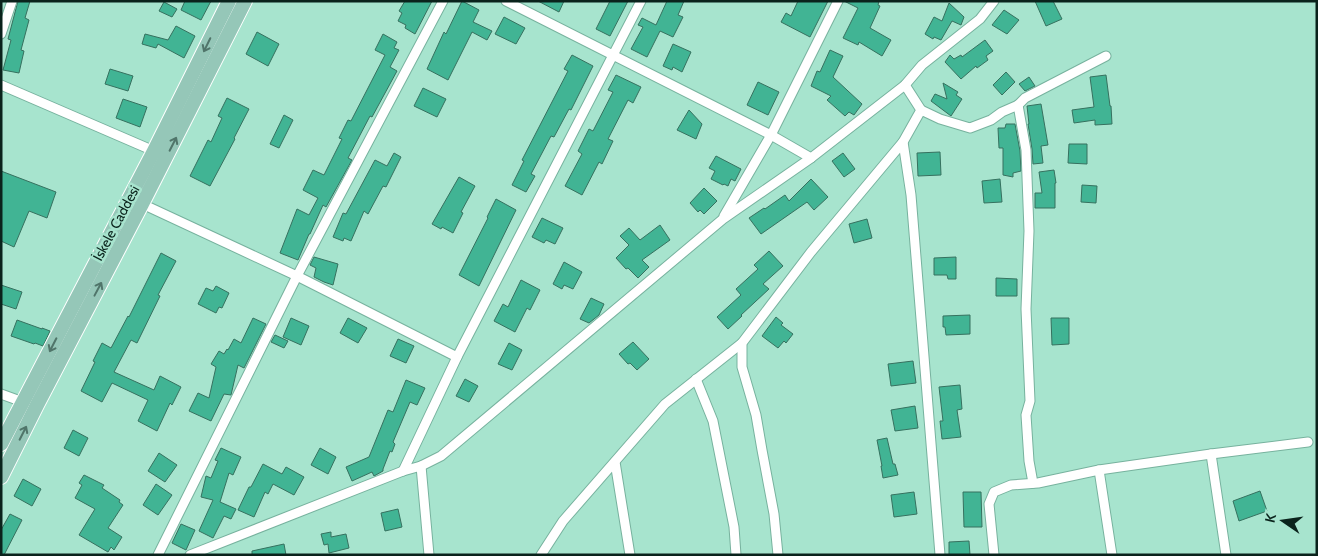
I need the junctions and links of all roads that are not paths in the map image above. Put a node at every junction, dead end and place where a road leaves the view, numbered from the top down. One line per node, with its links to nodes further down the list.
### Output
1 (12, 1): 9 (street)
2 (229, 1): 18 (main road, İskele Caddesi, one-way to 18)
3 (245, 1): 21 (main road, one-way to 3)
4 (443, 1): 23 (street)
5 (506, 1): 10 (street)
6 (641, 1): 10 (street)
7 (838, 1): 16 (street)
8 (994, 1): 13 (street)
9 (1, 34)
10 (613, 55): 16 (street); 25 (street)
11 (1106, 56): 14 (street)
12 (1, 85): 18 (street)
13 (905, 85): 15 (street); 19 (street)
14 (1018, 105): 15 (street); 37 (street)
15 (921, 110): 17 (street)
16 (771, 135): 19 (street); 22 (street)
17 (903, 142): 24 (street); 45 (street)
18 (154, 151): 20 (main road, İskele Caddesi)
19 (811, 158): 22 (street)
20 (129, 198): 21 (street); 28 (main road, İskele Caddesi, one-way to 28)
21 (142, 204): 23 (street); 36 (main road, one-way to 21)
22 (723, 219): 33 (street)
23 (297, 276): 25 (street); 38 (street)
24 (742, 343): 26 (street); 44 (street)
25 (457, 357): 35 (street)
26 (696, 379): 32 (street); 43 (street)
27 (1, 394): 28 (street)
28 (23, 402): 30 (main road, İskele Caddesi)
29 (1308, 442): 31 (street)
30 (1, 444)
31 (1211, 454): 34 (street); 48 (street)
32 (615, 462): 41 (street); 42 (street)
33 (420, 466): 35 (street); 40 (street)
34 (1099, 470): 37 (street); 47 (street)
35 (404, 471): 39 (street)
36 (1, 476)
37 (1033, 483): 46 (street)
38 (158, 555)
39 (190, 555)
40 (429, 555)
41 (541, 555)
42 (630, 555)
43 (736, 555)
44 (778, 555)
45 (940, 555)
46 (994, 555)
47 (1112, 555)
48 (1226, 555)

